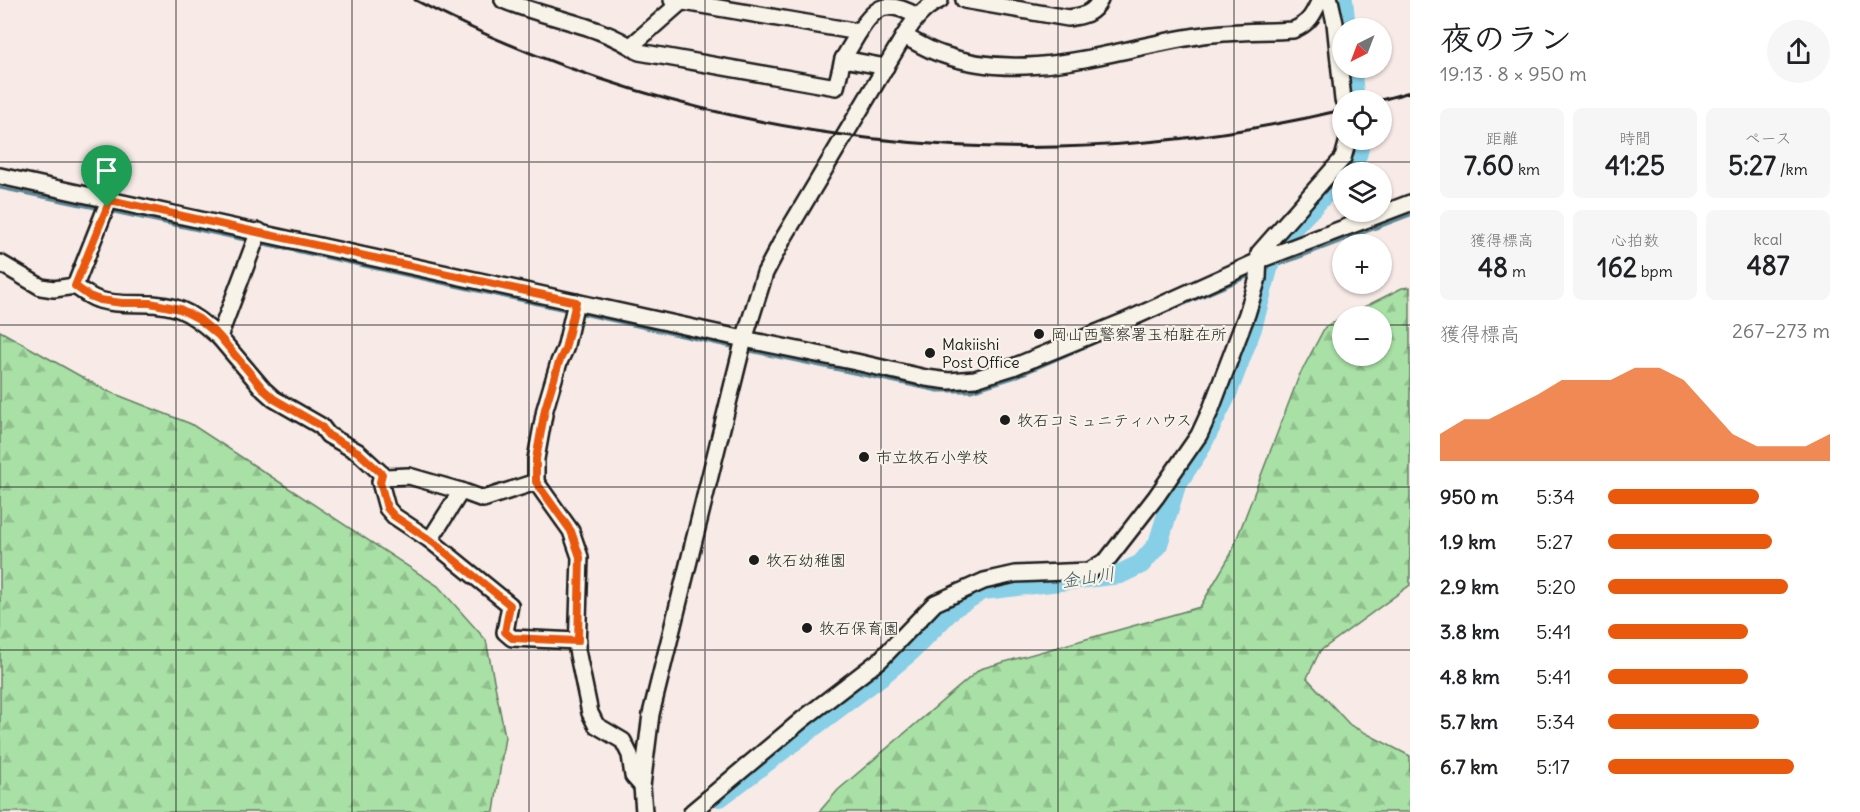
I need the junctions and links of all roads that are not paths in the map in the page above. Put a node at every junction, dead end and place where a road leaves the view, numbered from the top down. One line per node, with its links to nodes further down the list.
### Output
1 (503, 0): 11 (street)
2 (940, 0): 8 (street)
3 (964, 0): 4 (street)
4 (1100, 0)
5 (1320, 0): 10 (street)
6 (1330, 0): 14 (street)
7 (677, 1): 9 (street); 11 (street)
8 (917, 16): 9 (street); 10 (street)
9 (859, 32): 12 (street)
10 (904, 36): 13 (street)
11 (631, 46): 12 (street)
12 (843, 59): 13 (street)
13 (886, 67): 25 (street)
14 (1342, 90)
15 (1345, 150): 21 (street)
16 (0, 176): 18 (street)
17 (1410, 203): 21 (street)
18 (107, 207): 19 (street); 22 (street)
19 (256, 239): 23 (street); 24 (street)
20 (0, 263): 22 (street)
21 (1264, 263): 25 (street); 33 (street)
22 (75, 286): 24 (street)
23 (574, 309): 25 (street); 27 (street)
24 (219, 336): 26 (street)
25 (742, 346): 31 (street)
26 (382, 474): 28 (street); 29 (street)
27 (536, 482): 28 (street); 30 (street)
28 (461, 491): 29 (street)
29 (430, 540): 30 (street)
30 (578, 641): 31 (street)
31 (642, 786): 32 (street)
32 (645, 812)
33 (692, 812)

